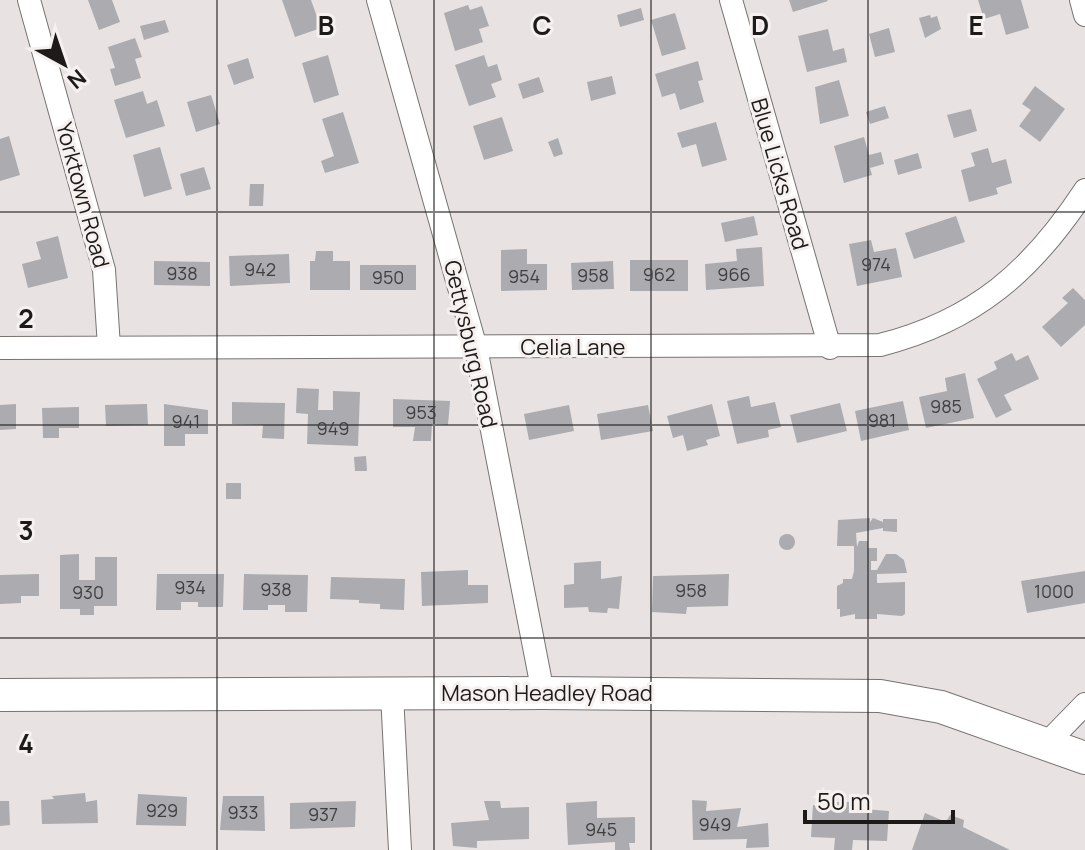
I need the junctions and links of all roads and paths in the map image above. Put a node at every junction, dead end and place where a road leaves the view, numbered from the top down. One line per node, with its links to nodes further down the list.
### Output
1 (29, 0): 7 (street, Yorktown Road)
2 (378, 0): 9 (street, Gettysburg Road)
3 (731, 0): 10 (street, Blue Licks Road)
4 (1081, 0): 5 (street)
5 (1085, 15)
6 (1085, 190): 10 (street, Celia Lane)
7 (109, 347): 8 (street, Celia Lane); 9 (street, Celia Lane)
8 (0, 348)
9 (476, 348): 10 (street, Celia Lane); 11 (street, Gettysburg Road)
10 (830, 348)
11 (543, 693): 12 (main road, Mason Headley Road); 15 (main road, Mason Headley Road)
12 (392, 694): 13 (main road, Mason Headley Road); 17 (street)
13 (0, 695)
14 (1085, 704): 15 (street)
15 (1047, 743): 16 (main road, Mason Headley Road)
16 (1085, 758)
17 (400, 850)

